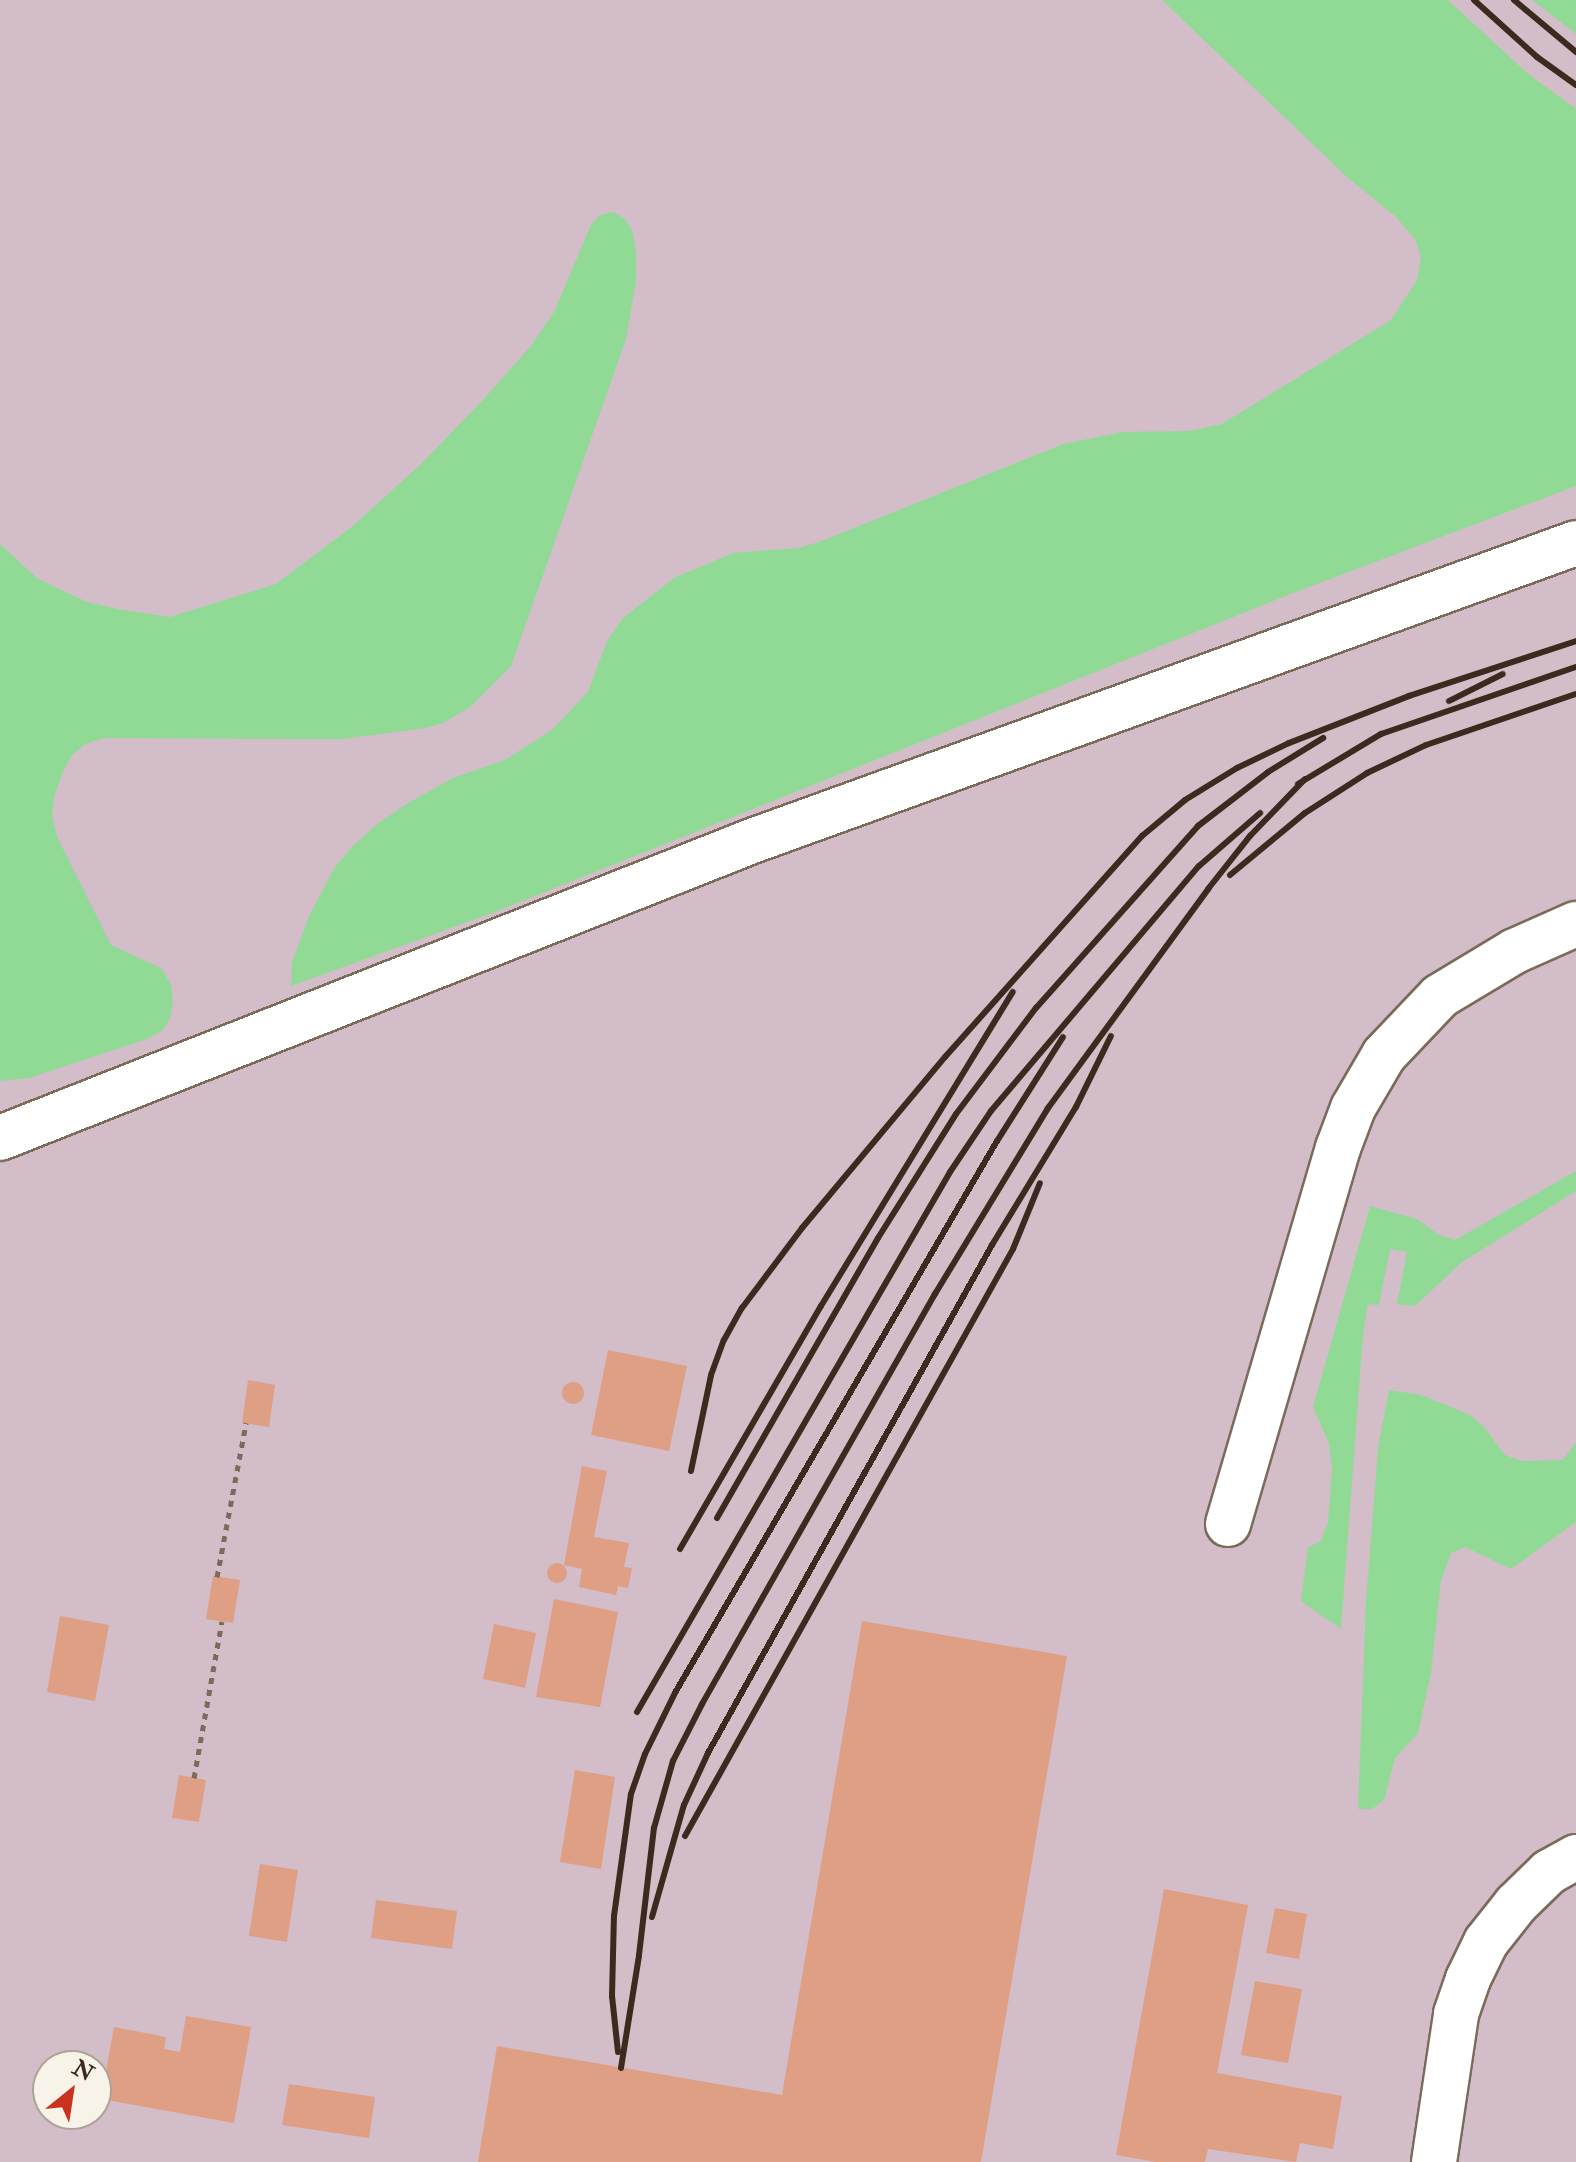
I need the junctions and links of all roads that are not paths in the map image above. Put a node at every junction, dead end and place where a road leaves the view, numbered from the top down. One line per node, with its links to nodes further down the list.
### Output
1 (1576, 543): 3 (lane)
2 (1576, 924): 4 (lane)
3 (0, 1138)
4 (1228, 1524)
5 (1576, 1857): 6 (lane)
6 (1434, 2162)

